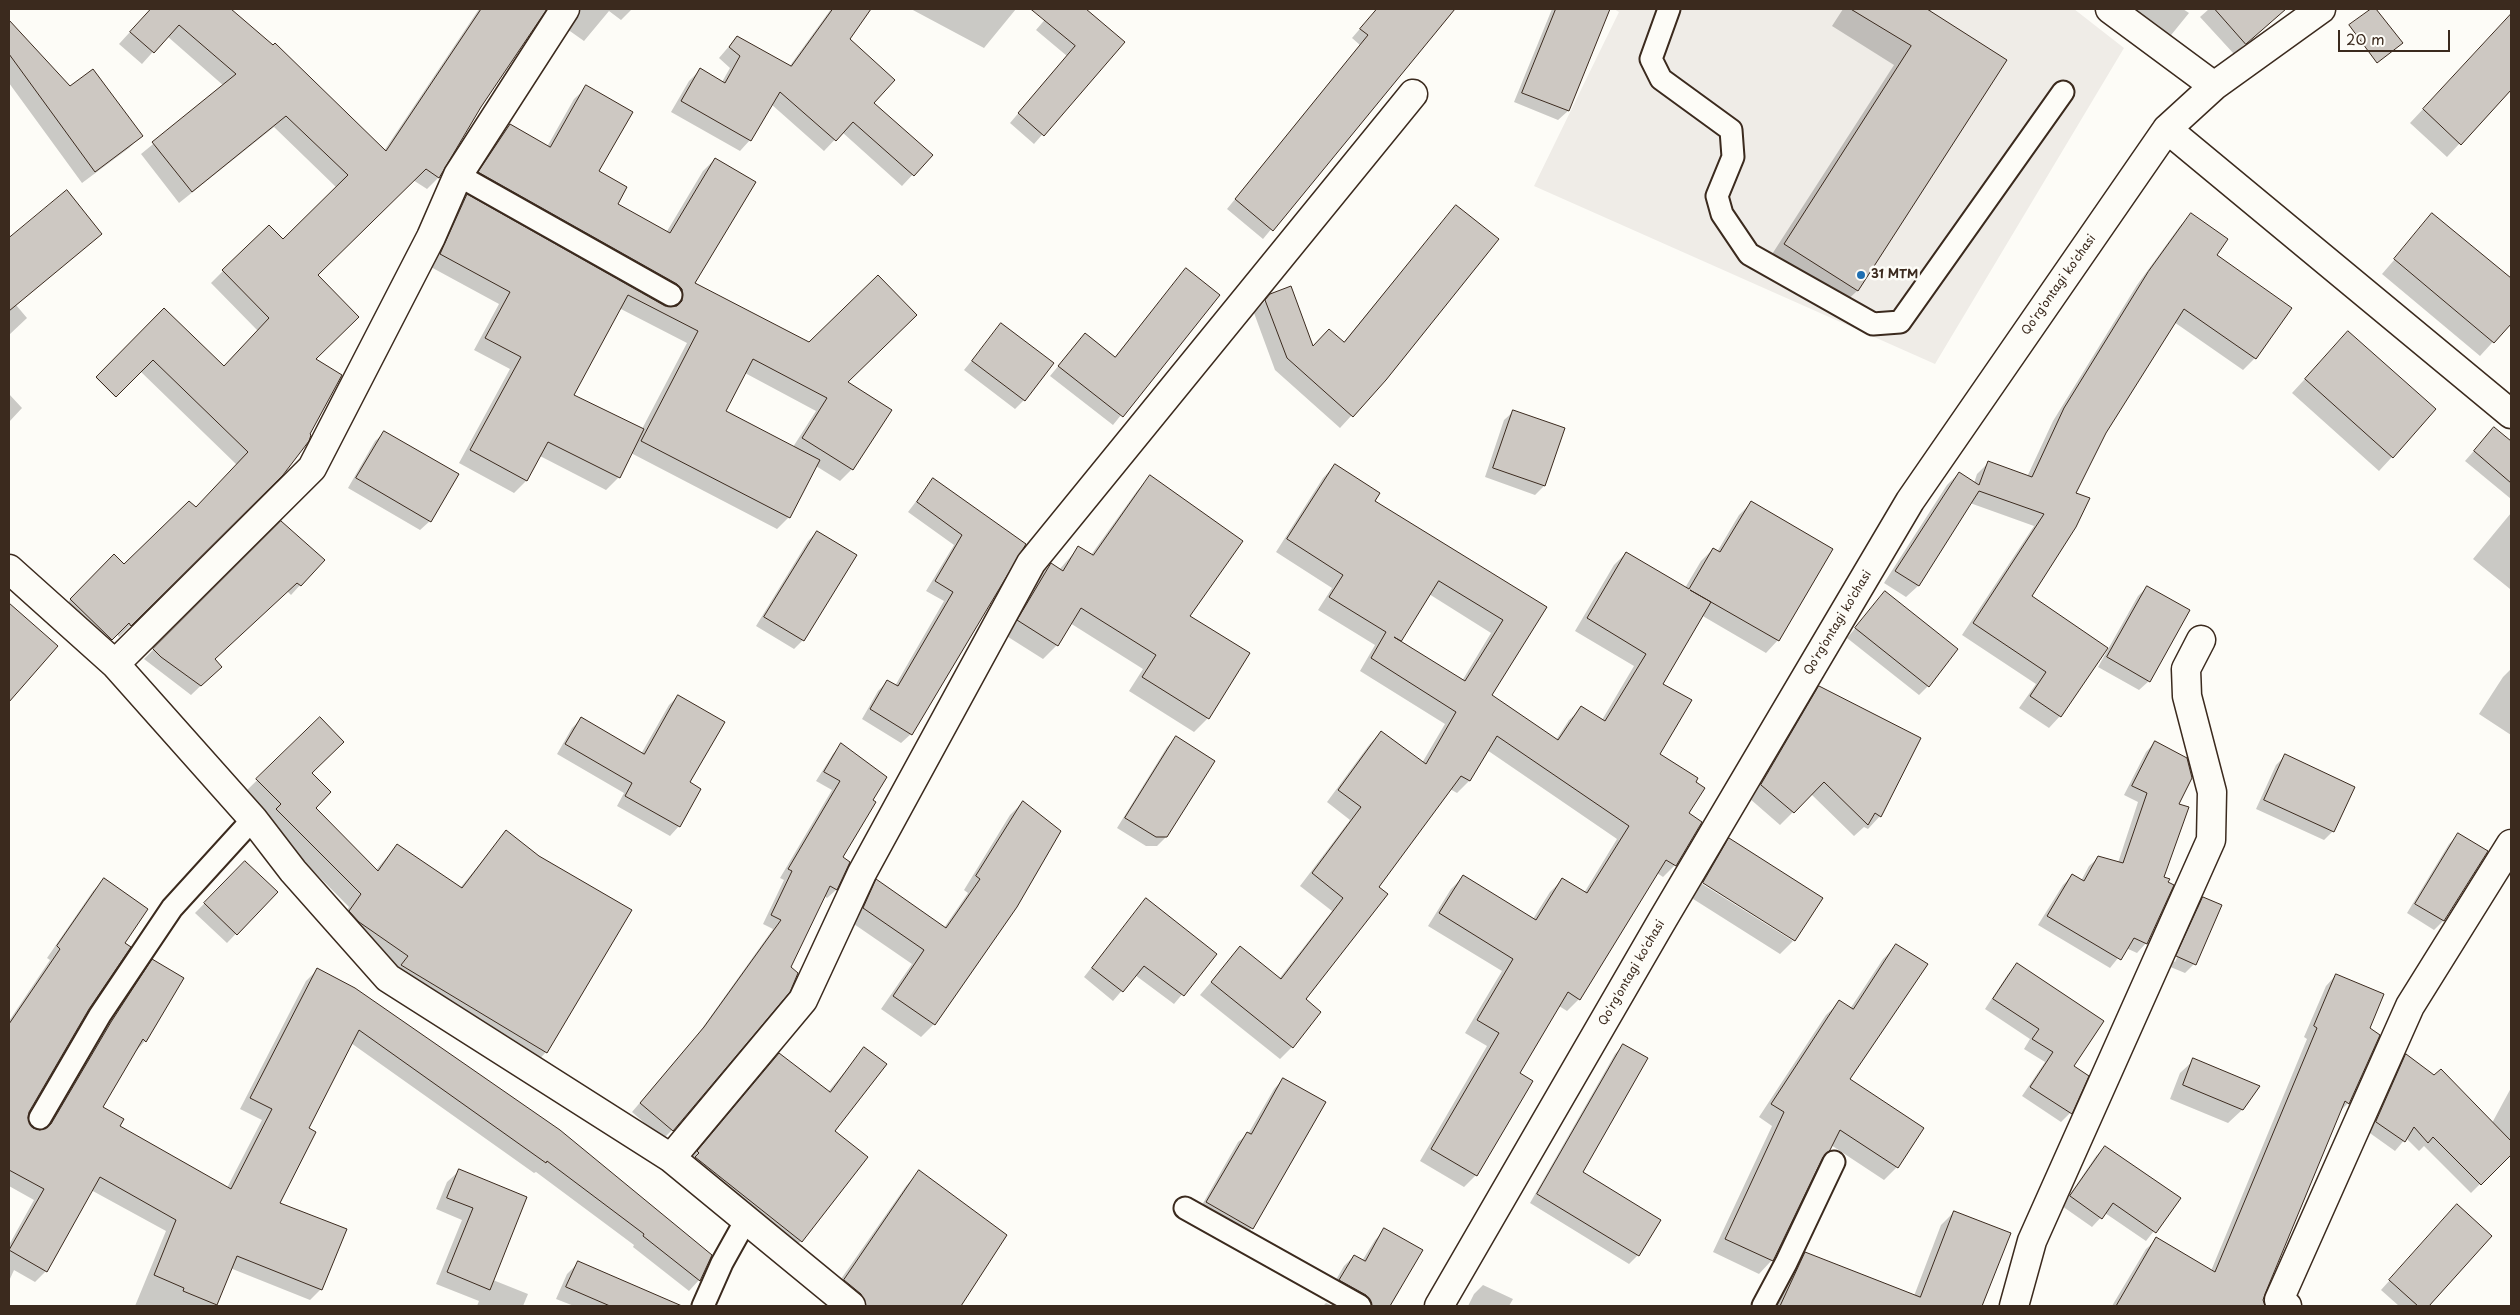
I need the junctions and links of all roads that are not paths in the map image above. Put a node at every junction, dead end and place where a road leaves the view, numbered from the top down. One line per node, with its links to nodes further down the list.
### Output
1 (565, 9): 9 (street)
2 (1669, 9): 6 (lane)
3 (2110, 9): 5 (street)
4 (2322, 9): 5 (street, Qo'rg'ontagi ko'chasi)
5 (2214, 86): 8 (street, Qo'rg'ontagi ko'chasi)
6 (2063, 92)
7 (1413, 94): 18 (street)
8 (2167, 129): 11 (street); 25 (street, Qo'rg'ontagi ko'chasi)
9 (458, 175): 10 (lane); 14 (street)
10 (671, 295)
11 (2511, 414)
12 (9, 569): 14 (street)
13 (2201, 640): 27 (street)
14 (115, 664): 15 (street)
15 (254, 819): 17 (lane); 18 (street)
16 (2511, 844): 28 (street)
17 (40, 1118)
18 (671, 1158): 21 (street)
19 (1834, 1162): 26 (lane)
20 (1185, 1208): 24 (lane)
21 (746, 1220): 22 (lane); 23 (street)
22 (703, 1306)
23 (851, 1306)
24 (1360, 1306)
25 (1439, 1306)
26 (1763, 1306)
27 (2014, 1306)
28 (2287, 1306)

